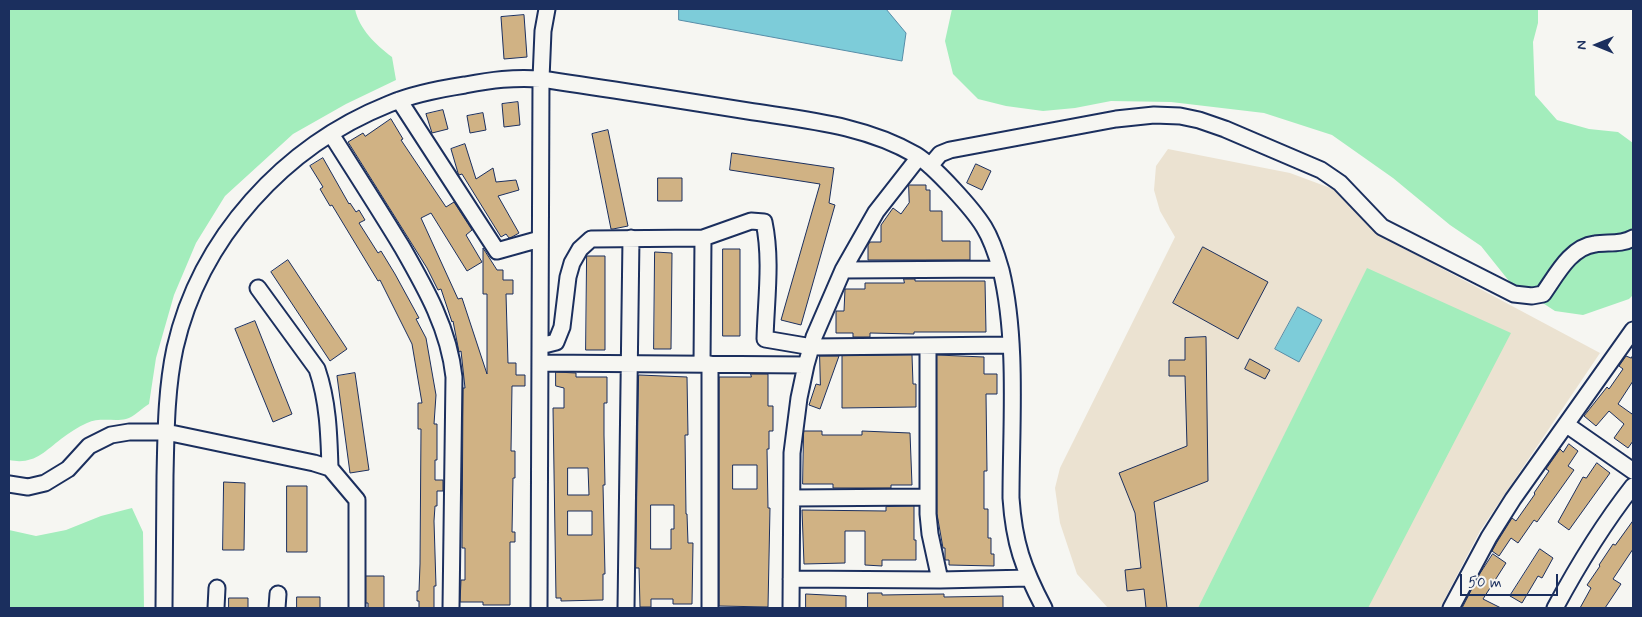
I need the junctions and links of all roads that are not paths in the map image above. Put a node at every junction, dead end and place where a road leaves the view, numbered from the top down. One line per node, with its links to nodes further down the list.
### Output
1 (547, 9): 2 (street)
2 (541, 79): 3 (street); 5 (street); 9 (street)
3 (399, 100): 4 (street); 9 (street)
4 (331, 134): 23 (street); 37 (street)
5 (924, 161): 8 (street); 10 (street); 11 (street)
6 (631, 238): 7 (street); 15 (street); 19 (street)
7 (703, 238): 17 (street); 20 (street)
8 (1633, 238)
9 (540, 239): 15 (street)
10 (1000, 269): 11 (street); 14 (street)
11 (843, 270): 17 (street)
12 (258, 288): 24 (street)
13 (1633, 330): 22 (street)
14 (1011, 345): 16 (street); 31 (street)
15 (540, 346): 18 (street)
16 (928, 346): 17 (street); 28 (street)
17 (812, 347): 21 (street)
18 (540, 363): 19 (street); 38 (street)
19 (629, 364): 20 (street); 39 (street)
20 (706, 364): 21 (street); 40 (street)
21 (806, 365): 29 (street)
22 (1567, 425): 25 (street); 43 (street)
23 (166, 432): 24 (street); 26 (street); 34 (street)
24 (330, 468): 36 (street)
25 (1633, 471)
26 (9, 484)
27 (1633, 486): 44 (street)
28 (928, 497): 29 (street); 32 (street)
29 (792, 498): 30 (street)
30 (791, 578): 32 (street); 41 (street)
31 (1029, 578): 32 (street); 42 (street)
32 (940, 580)
33 (217, 588): 35 (street)
34 (164, 608)
35 (216, 608)
36 (357, 608)
37 (451, 608)
38 (539, 608)
39 (626, 608)
40 (710, 608)
41 (791, 608)
42 (1044, 608)
43 (1451, 608)
44 (1555, 608)

